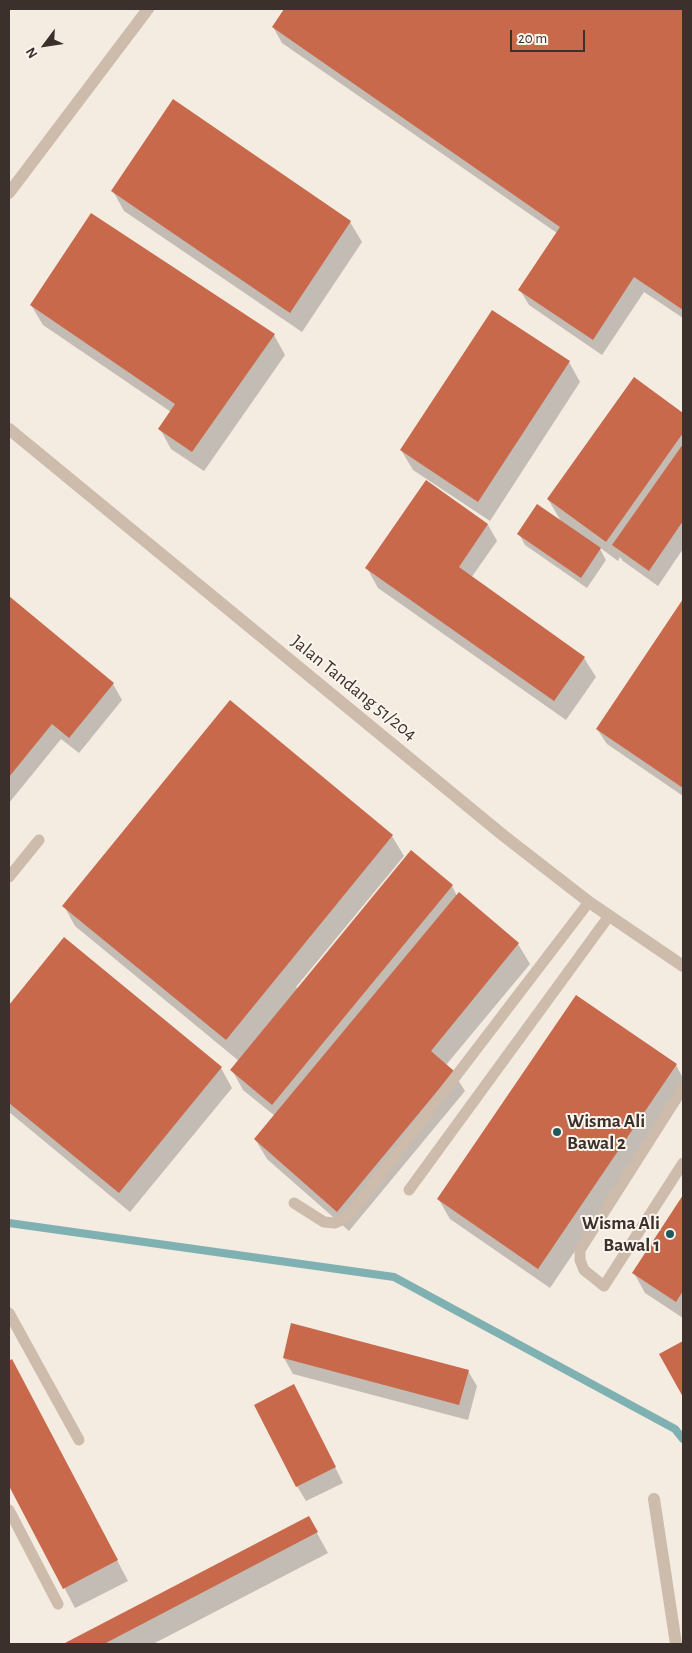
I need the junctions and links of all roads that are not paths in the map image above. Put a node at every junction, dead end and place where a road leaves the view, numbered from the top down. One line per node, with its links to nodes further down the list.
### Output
1 (148, 9): 2 (street)
2 (9, 193)
3 (9, 429): 6 (street, Jalan Tandang 51/204)
4 (39, 840): 5 (lane)
5 (9, 877)
6 (589, 902): 7 (street, Jalan Tandang 51/204); 12 (lane)
7 (609, 916): 8 (street, Jalan Tandang 51/204); 11 (lane)
8 (683, 966)
9 (683, 1088): 10 (lane)
10 (683, 1163)
11 (409, 1190)
12 (294, 1203)
13 (9, 1313): 14 (lane)
14 (79, 1440)
15 (654, 1499): 18 (street)
16 (9, 1510): 17 (lane)
17 (58, 1604)
18 (676, 1644)

